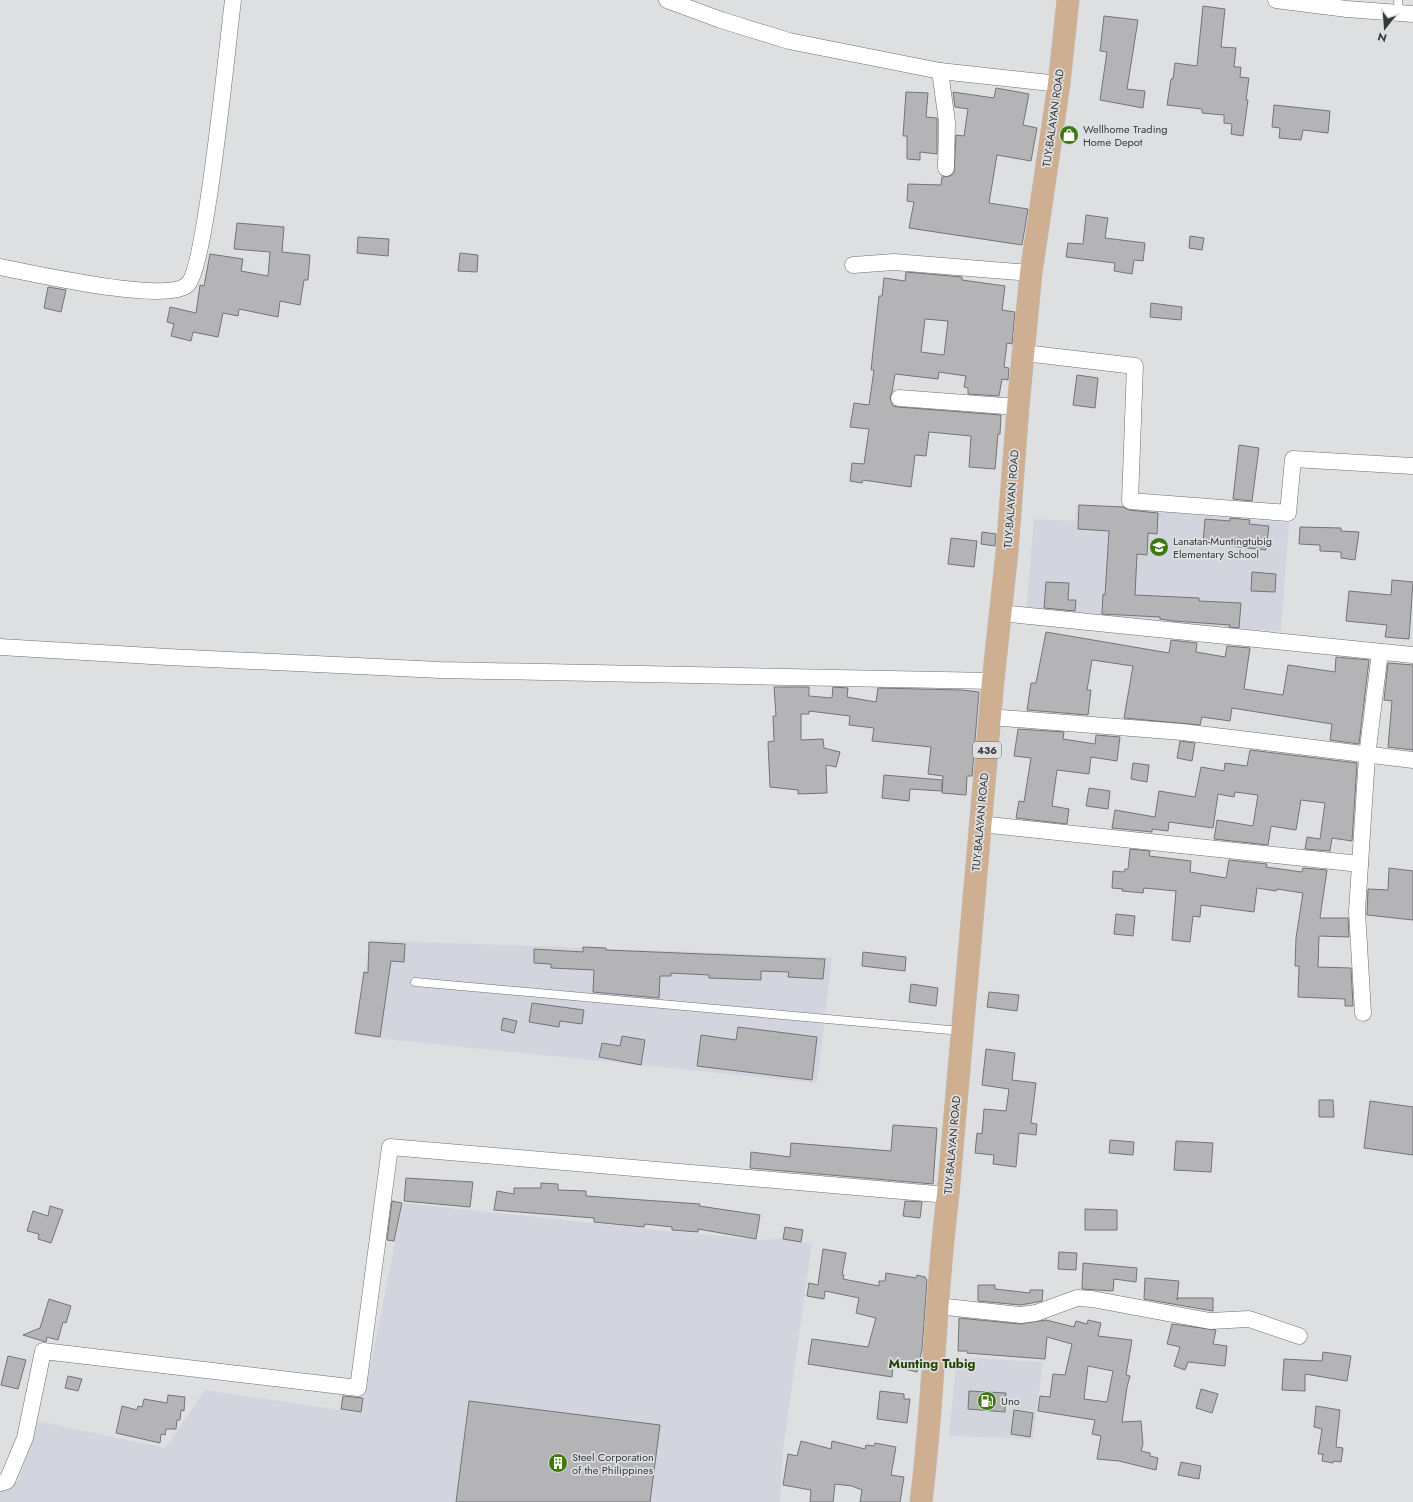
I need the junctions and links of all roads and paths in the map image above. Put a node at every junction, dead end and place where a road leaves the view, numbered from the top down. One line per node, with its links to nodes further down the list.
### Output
1 (233, 0): 10 (street)
2 (667, 0): 6 (street)
3 (1068, 0): 7 (main road, TUY-BALAYAN ROAD / 436)
4 (1276, 0): 5 (street)
5 (1403, 9)
6 (940, 71): 7 (street); 8 (street)
7 (1059, 84): 11 (main road, TUY-BALAYAN ROAD / 436)
8 (946, 168)
9 (853, 265): 11 (street)
10 (0, 267)
11 (1031, 273): 12 (main road, TUY-BALAYAN ROAD / 436)
12 (1024, 352): 14 (main road, TUY-BALAYAN ROAD / 436); 15 (street)
13 (898, 398): 14 (street)
14 (1018, 407): 16 (main road, TUY-BALAYAN ROAD / 436)
15 (1413, 466)
16 (1000, 613): 18 (street); 20 (main road, TUY-BALAYAN ROAD / 436)
17 (0, 647): 20 (street)
18 (1380, 652): 19 (street); 22 (street)
19 (1413, 655)
20 (993, 681): 21 (main road, TUY-BALAYAN ROAD / 436)
21 (990, 717): 22 (street); 24 (main road, TUY-BALAYAN ROAD / 436)
22 (1367, 756): 23 (street); 25 (street)
23 (1413, 760)
24 (980, 824): 25 (street); 28 (main road, TUY-BALAYAN ROAD / 436)
25 (1360, 864): 27 (street)
26 (415, 982): 28 (lane)
27 (1363, 1014)
28 (962, 1031): 29 (main road, TUY-BALAYAN ROAD / 436)
29 (948, 1195): 30 (main road, TUY-BALAYAN ROAD / 436); 32 (street)
30 (937, 1306): 31 (street); 33 (main road, TUY-BALAYAN ROAD / 436)
31 (1299, 1336)
32 (0, 1483)
33 (921, 1502)

